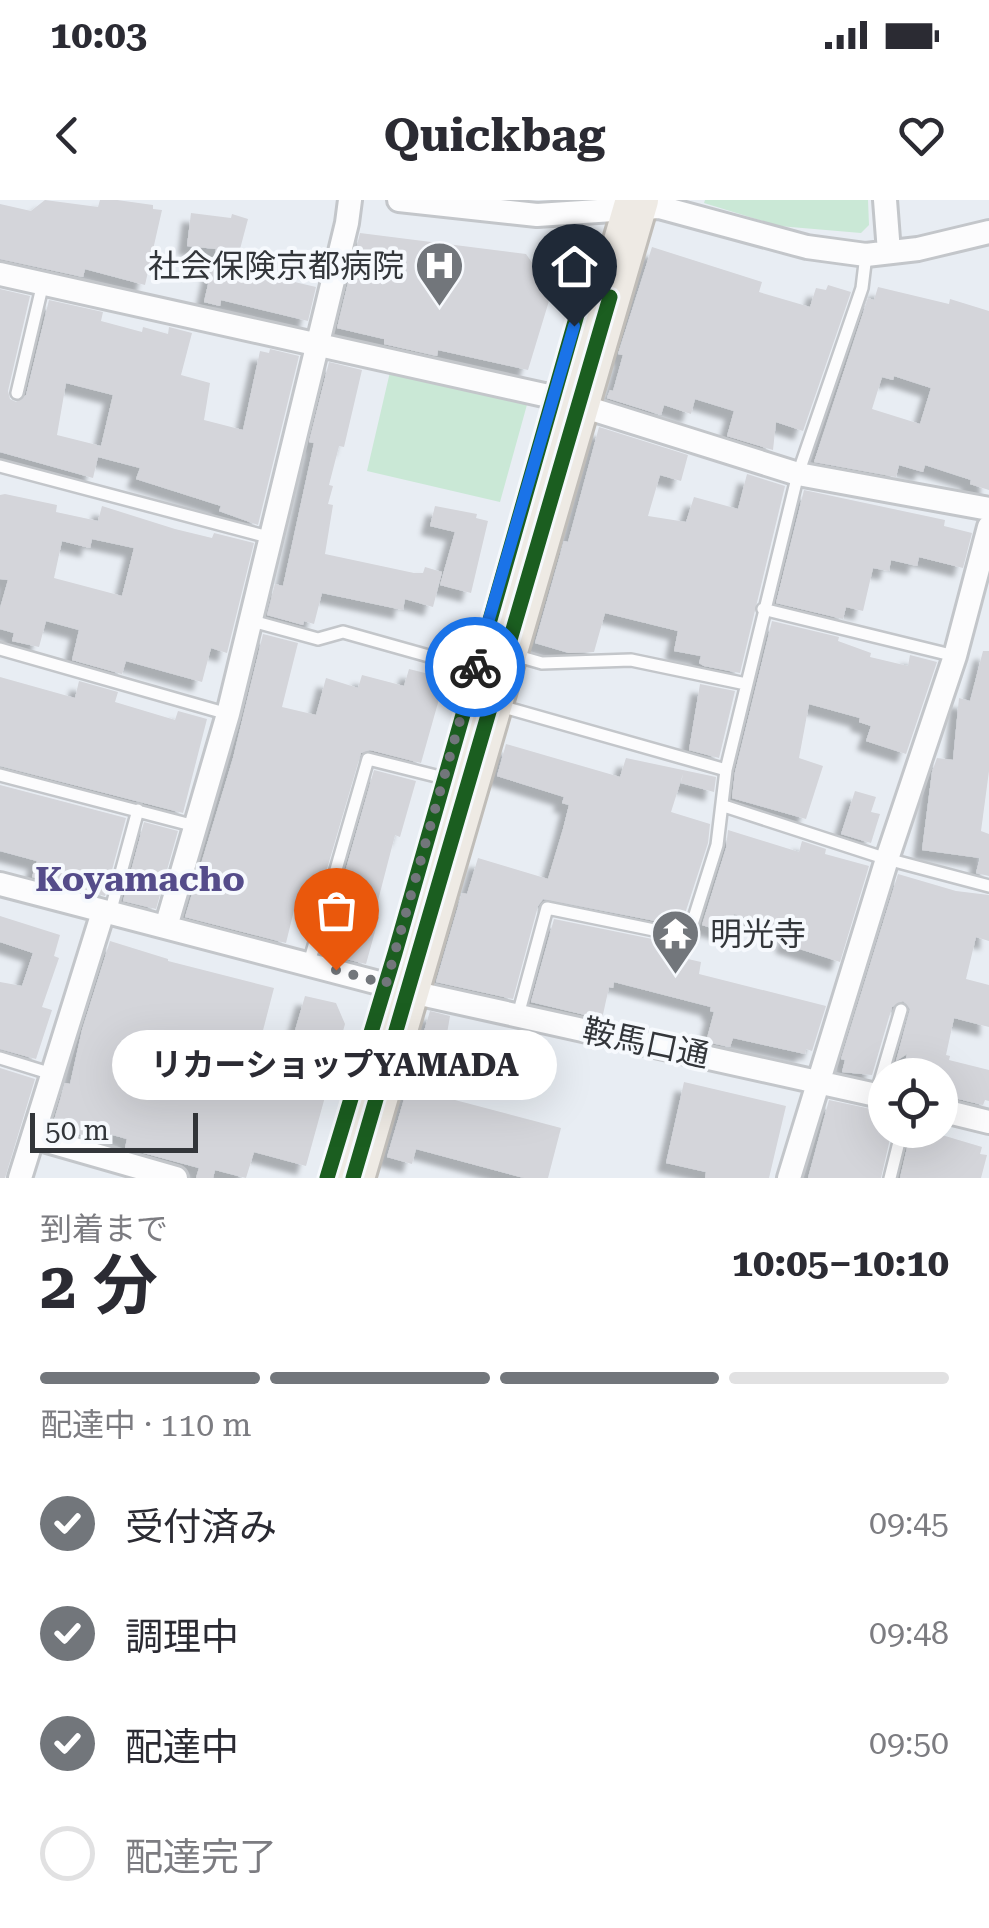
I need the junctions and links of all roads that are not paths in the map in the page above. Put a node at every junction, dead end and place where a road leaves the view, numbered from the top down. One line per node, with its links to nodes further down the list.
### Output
1 (350, 200): 9 (street)
2 (399, 200): 4 (street)
3 (885, 200): 6 (street)
4 (622, 205): 6 (street); 11 (highway)
5 (989, 232): 6 (street)
6 (878, 254): 13 (lane)
7 (0, 274): 8 (street)
8 (43, 283): 9 (street); 10 (lane)
9 (317, 346): 11 (street); 16 (street)
10 (17, 393)
11 (565, 401): 13 (street); 21 (highway)
12 (0, 466): 16 (lane)
13 (798, 474): 14 (street); 17 (lane)
14 (989, 509)
15 (989, 527): 20 (street)
16 (272, 538): 18 (street)
17 (763, 609): 20 (lane); 22 (lane)
18 (252, 621): 21 (lane); 23 (street)
19 (0, 650): 23 (lane)
20 (955, 656): 30 (street)
21 (484, 681): 22 (lane); 24 (lane); 26 (highway); 36 (highway)
22 (746, 684): 24 (lane)
23 (228, 714): 29 (street)
24 (726, 770): 27 (lane)
25 (0, 775): 28 (lane)
26 (444, 778): 35 (lane); 36 (highway)
27 (724, 806): 30 (lane); 38 (lane)
28 (138, 810): 29 (lane); 33 (lane)
29 (195, 826): 34 (street)
30 (887, 859): 32 (lane); 42 (street)
31 (0, 884): 33 (street, 鞍馬口通)
32 (989, 886)
33 (107, 912): 34 (street, 鞍馬口通); 41 (street)
34 (166, 927): 35 (street, 鞍馬口通)
35 (309, 963): 36 (street, 鞍馬口通)
36 (396, 986): 38 (street, 鞍馬口通); 50 (highway); 51 (highway)
37 (901, 1010): 40 (lane)
38 (518, 1015): 42 (street, 鞍馬口通)
39 (0, 1058): 41 (lane)
40 (890, 1058)
41 (52, 1074): 46 (street)
42 (818, 1081): 43 (street, 鞍馬口通); 52 (street)
43 (868, 1093)
44 (958, 1114): 45 (street)
45 (989, 1122)
46 (32, 1136): 48 (street); 49 (street)
47 (898, 1148): 53 (lane)
48 (20, 1178)
49 (176, 1178)
50 (326, 1178)
51 (353, 1178)
52 (789, 1178)
53 (890, 1178)

